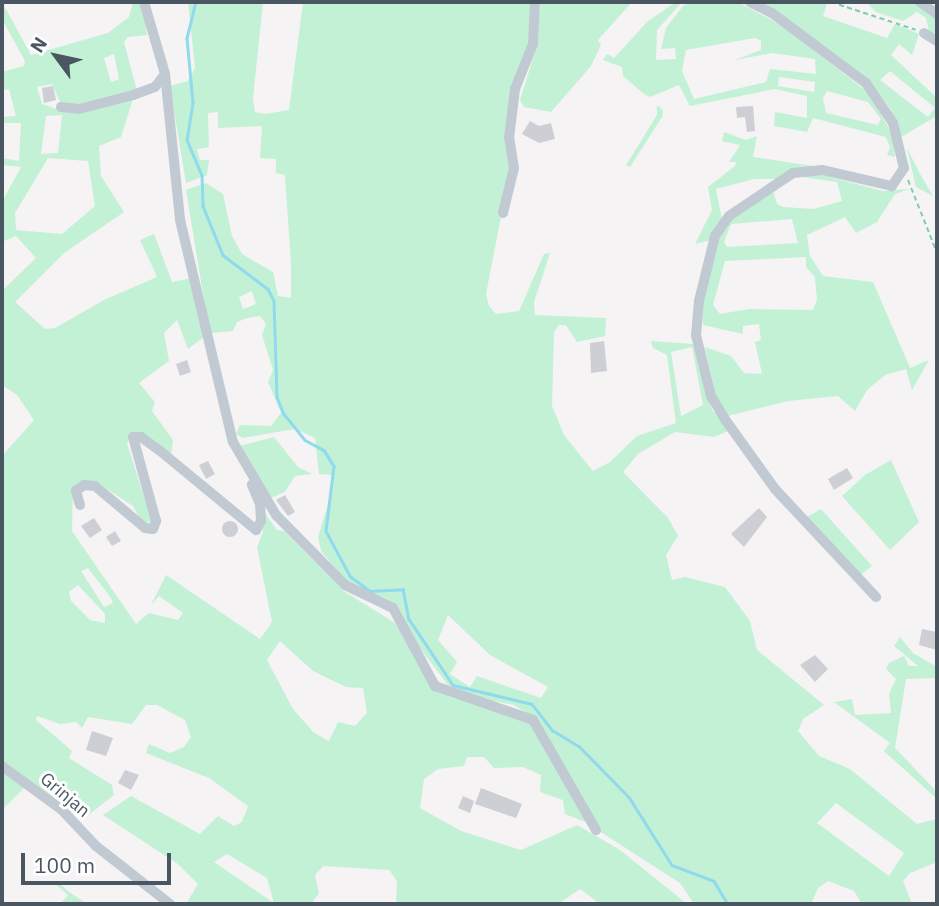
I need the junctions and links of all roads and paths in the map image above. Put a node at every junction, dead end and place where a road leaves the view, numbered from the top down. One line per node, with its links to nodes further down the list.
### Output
1 (144, 2): 9 (street)
2 (536, 2): 12 (street)
3 (750, 2): 11 (street)
4 (831, 2): 7 (path)
5 (920, 2): 6 (street)
6 (937, 14)
7 (924, 33): 8 (street)
8 (937, 41)
9 (166, 75): 10 (street); 14 (street)
10 (61, 107)
11 (903, 174): 13 (path); 16 (street)
12 (503, 213)
13 (937, 253)
14 (233, 442): 15 (street); 18 (street)
15 (80, 505)
16 (876, 597)
17 (2, 766): 19 (street, Grinjan)
18 (596, 830)
19 (170, 904)

